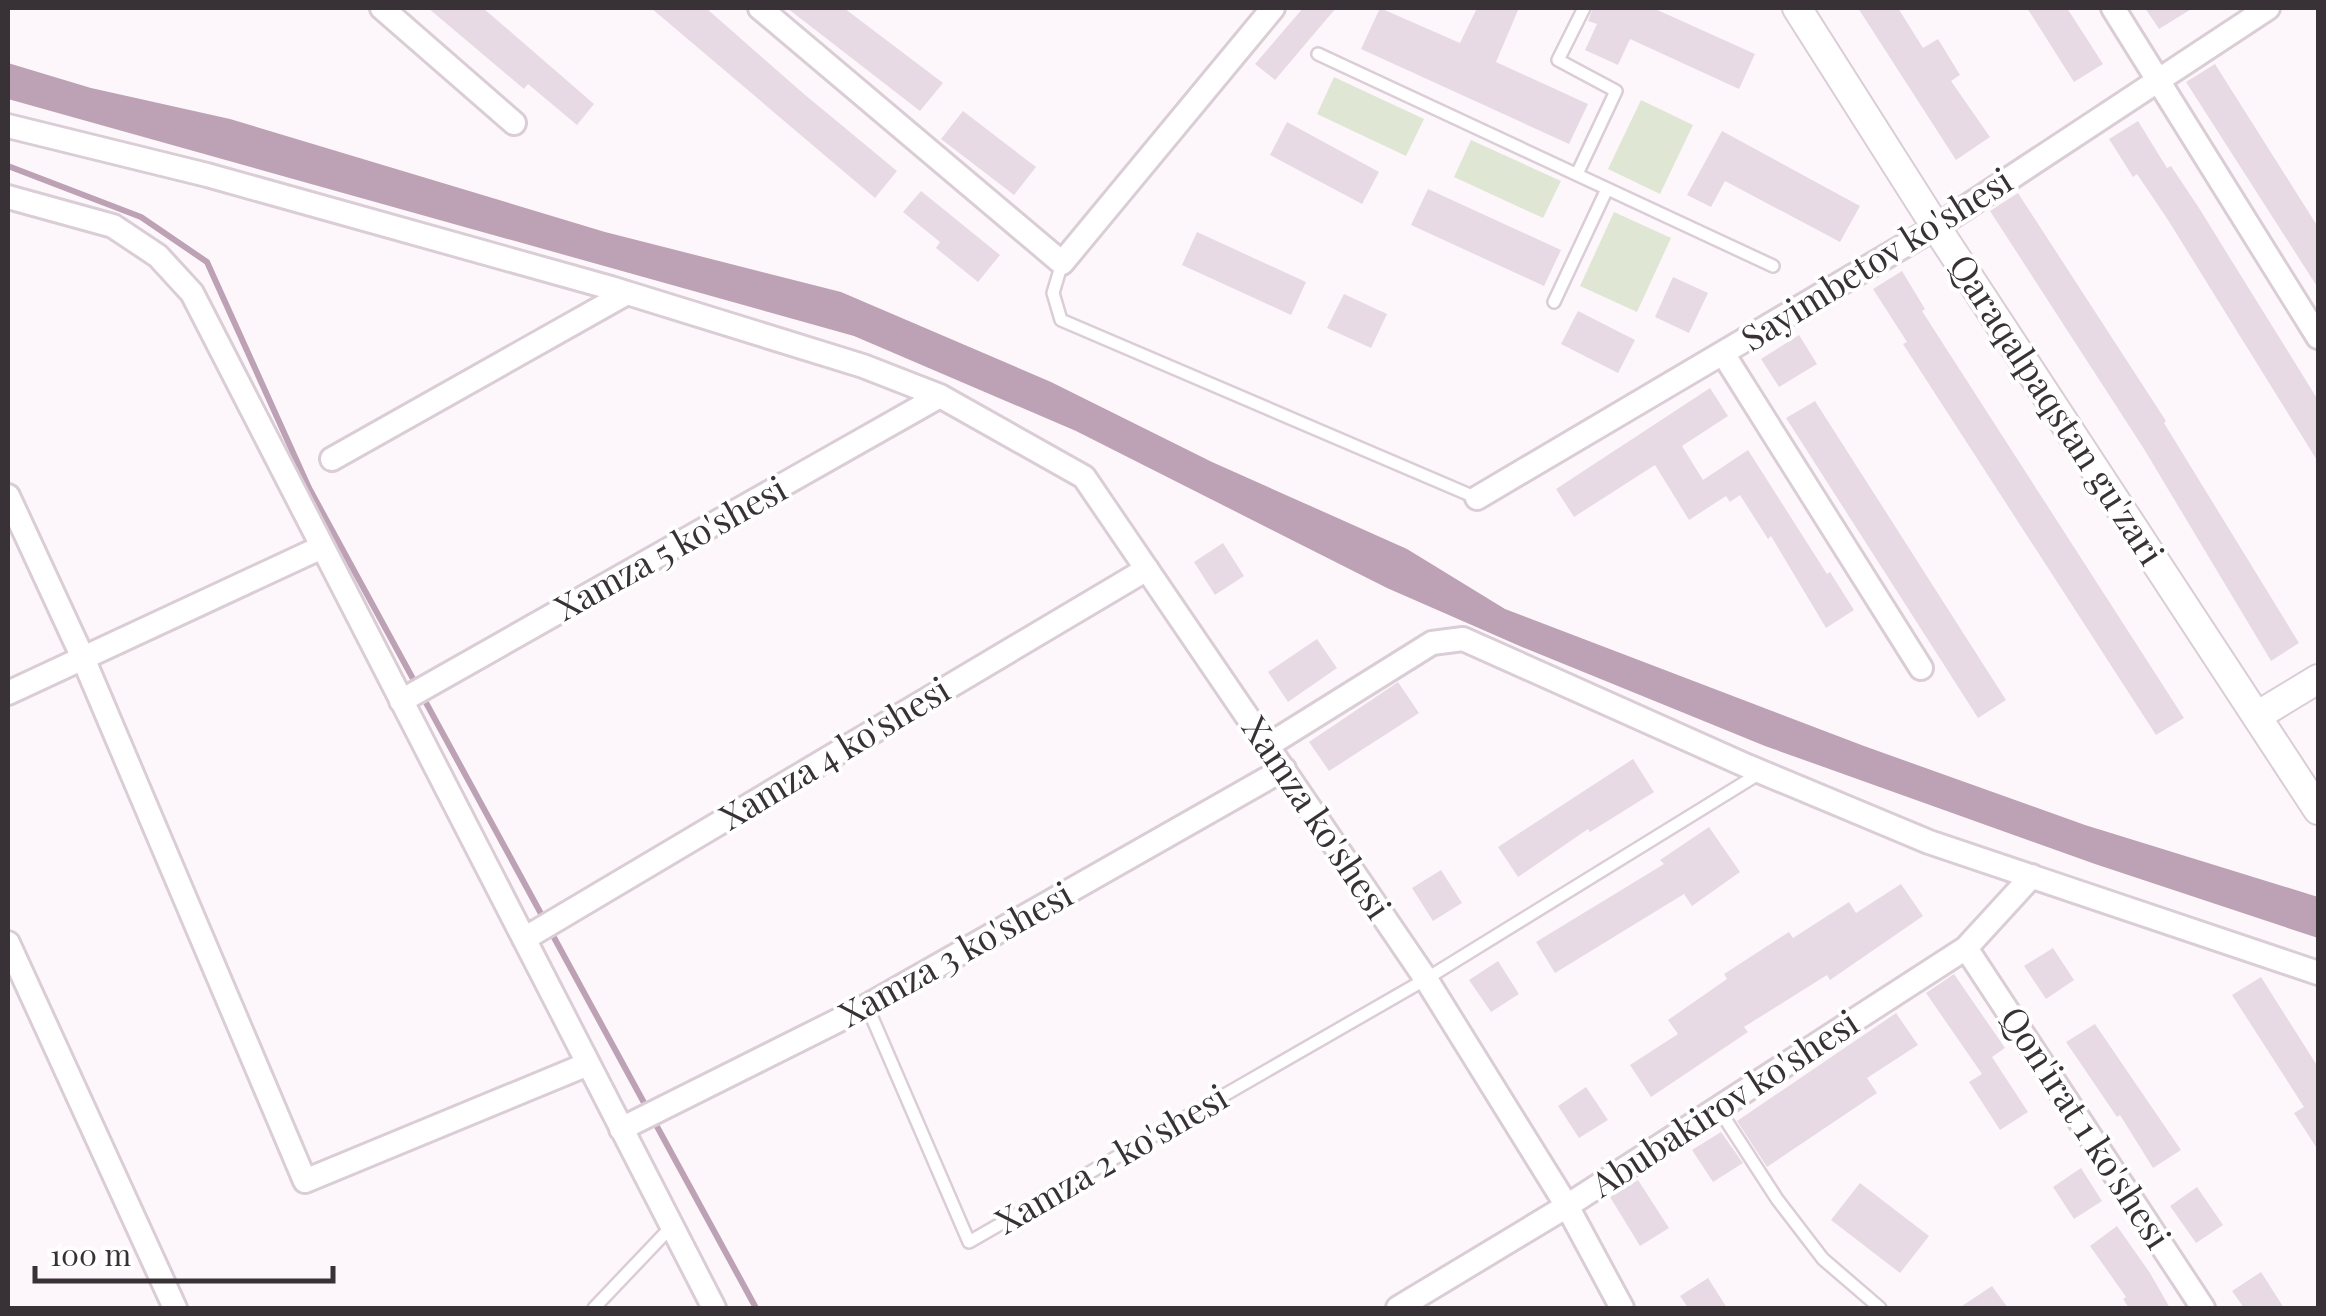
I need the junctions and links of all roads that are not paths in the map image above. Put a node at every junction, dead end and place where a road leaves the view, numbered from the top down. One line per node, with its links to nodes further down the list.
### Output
1 (382, 8): 10 (street)
2 (760, 8): 16 (street)
3 (1273, 8): 16 (street)
4 (1584, 8): 12 (lane)
5 (1797, 8): 15 (street, Qaraqalpaqstan gu'zari)
6 (2113, 8): 9 (street)
7 (2268, 8): 9 (street, Sayimbetov ko'shesi)
8 (1318, 54): 12 (lane)
9 (2161, 80): 15 (street, Sayimbetov ko'shesi); 20 (street)
10 (514, 124)
11 (8, 126): 18 (street, Xamza ko'shesi)
12 (1576, 174): 13 (lane)
13 (1608, 188): 17 (lane); 19 (lane)
14 (8, 197): 26 (street)
15 (1936, 227): 21 (street, Sayimbetov ko'shesi); 33 (street, Qaraqalpaqstan gu'zari)
16 (1062, 264): 25 (lane)
17 (1774, 266)
18 (627, 293): 22 (street, Xamza ko'shesi); 23 (street)
19 (1554, 302)
20 (2318, 337)
21 (1724, 355): 25 (street, Sayimbetov ko'shesi); 29 (street)
22 (940, 396): 27 (street, Xamza ko'shesi); 32 (street, Xamza 5 ko'shesi)
23 (332, 459)
24 (8, 496): 28 (street)
25 (1477, 498)
26 (322, 547): 28 (street); 32 (street)
27 (1147, 569): 34 (street, Xamza ko'shesi); 39 (street, Xamza 4 ko'shesi)
28 (83, 658): 31 (street); 45 (street)
29 (1921, 668)
30 (2318, 679): 33 (street)
31 (8, 692)
32 (401, 701): 39 (street)
33 (2258, 716): 37 (street, Qaraqalpaqstan gu'zari)
34 (1267, 746): 35 (street, Xamza ko'shesi); 36 (street)
35 (1284, 770): 43 (street, Xamza ko'shesi); 44 (street, Xamza 3 ko'shesi)
36 (1762, 772): 38 (street); 43 (lane)
37 (2318, 810)
38 (2032, 876): 41 (street, Abubakirov ko'shesi); 42 (street)
39 (524, 939): 45 (street)
40 (8, 943): 50 (street)
41 (1966, 948): 46 (street, Abubakirov ko'shesi); 56 (street, Qon'irat 1 ko'shesi)
42 (2318, 974)
43 (1426, 980): 44 (lane, Xamza 2 ko'shesi); 48 (street, Xamza ko'shesi)
44 (867, 1006): 47 (street, Xamza 3 ko'shesi)
45 (588, 1064): 47 (street)
46 (1718, 1108): 48 (street, Abubakirov ko'shesi); 55 (lane)
47 (622, 1129): 49 (street)
48 (1566, 1206): 53 (street, Abubakirov ko'shesi); 54 (street, Xamza ko'shesi)
49 (672, 1226): 51 (lane); 52 (street)
50 (175, 1308)
51 (594, 1308)
52 (714, 1308)
53 (1398, 1308)
54 (1622, 1308)
55 (1880, 1308)
56 (2203, 1308)

